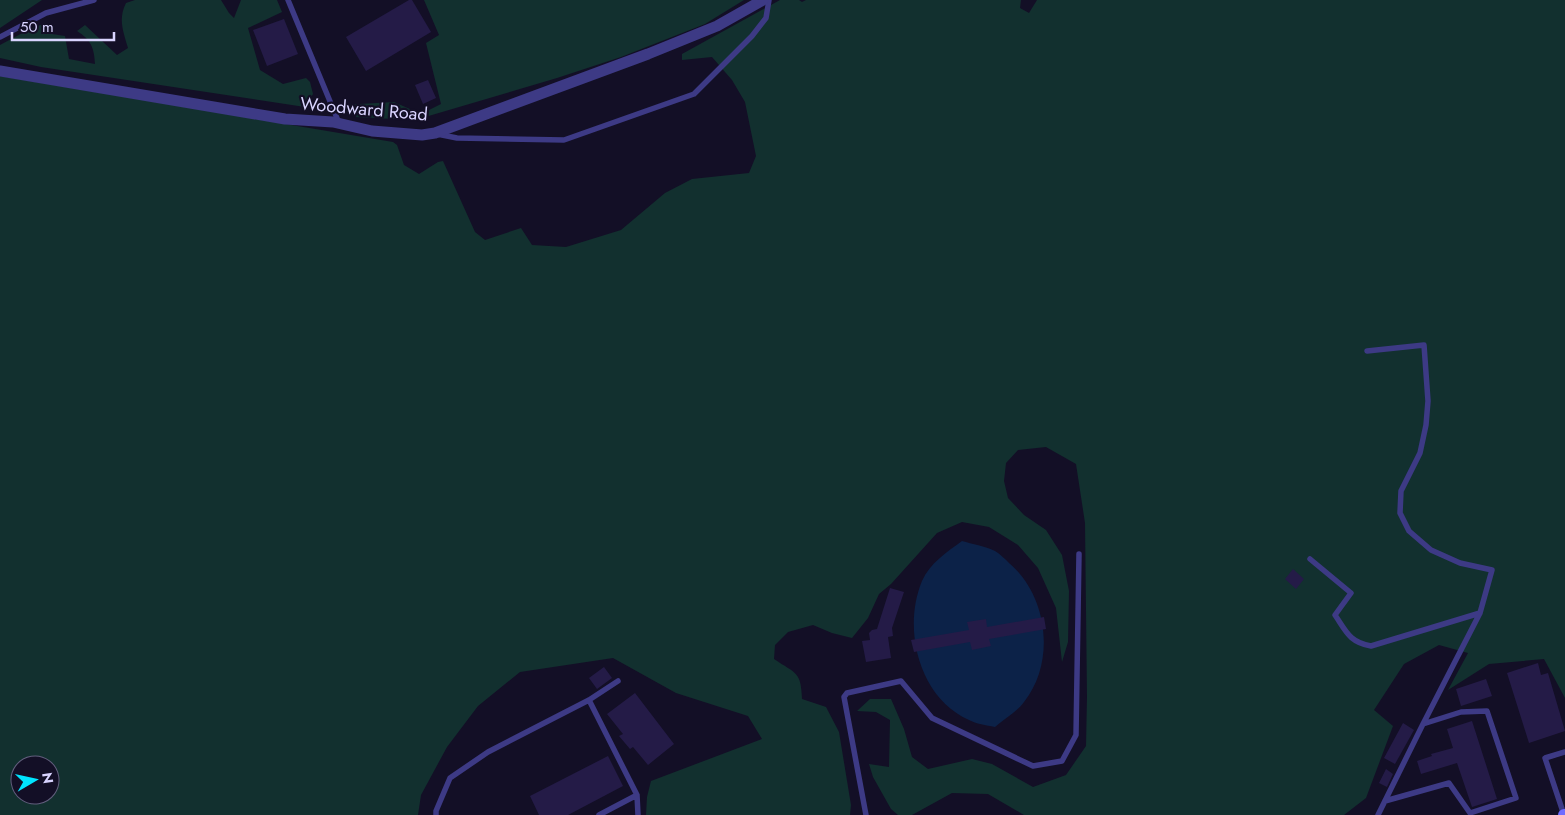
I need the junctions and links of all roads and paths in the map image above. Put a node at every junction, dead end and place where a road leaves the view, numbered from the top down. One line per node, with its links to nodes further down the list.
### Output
1 (94, 0): 5 (lane)
2 (288, 0): 7 (lane)
3 (763, 0): 8 (street, Woodward Road)
4 (769, 0): 8 (lane)
5 (0, 37)
6 (0, 71): 7 (street, Woodward Road)
7 (339, 124): 8 (street, Woodward Road)
8 (435, 133)
9 (1367, 351): 12 (lane)
10 (1079, 554): 22 (lane)
11 (1310, 559): 12 (lane)
12 (1480, 614): 15 (lane)
13 (618, 681): 14 (lane)
14 (589, 700): 17 (lane); 19 (lane)
15 (1423, 724): 18 (lane); 18 (lane)
16 (1565, 752): 24 (lane)
17 (637, 795): 20 (lane); 21 (lane)
18 (1385, 801): 23 (lane)
19 (436, 815)
20 (599, 815)
21 (638, 815)
22 (866, 815)
23 (1378, 815)
24 (1565, 815)

